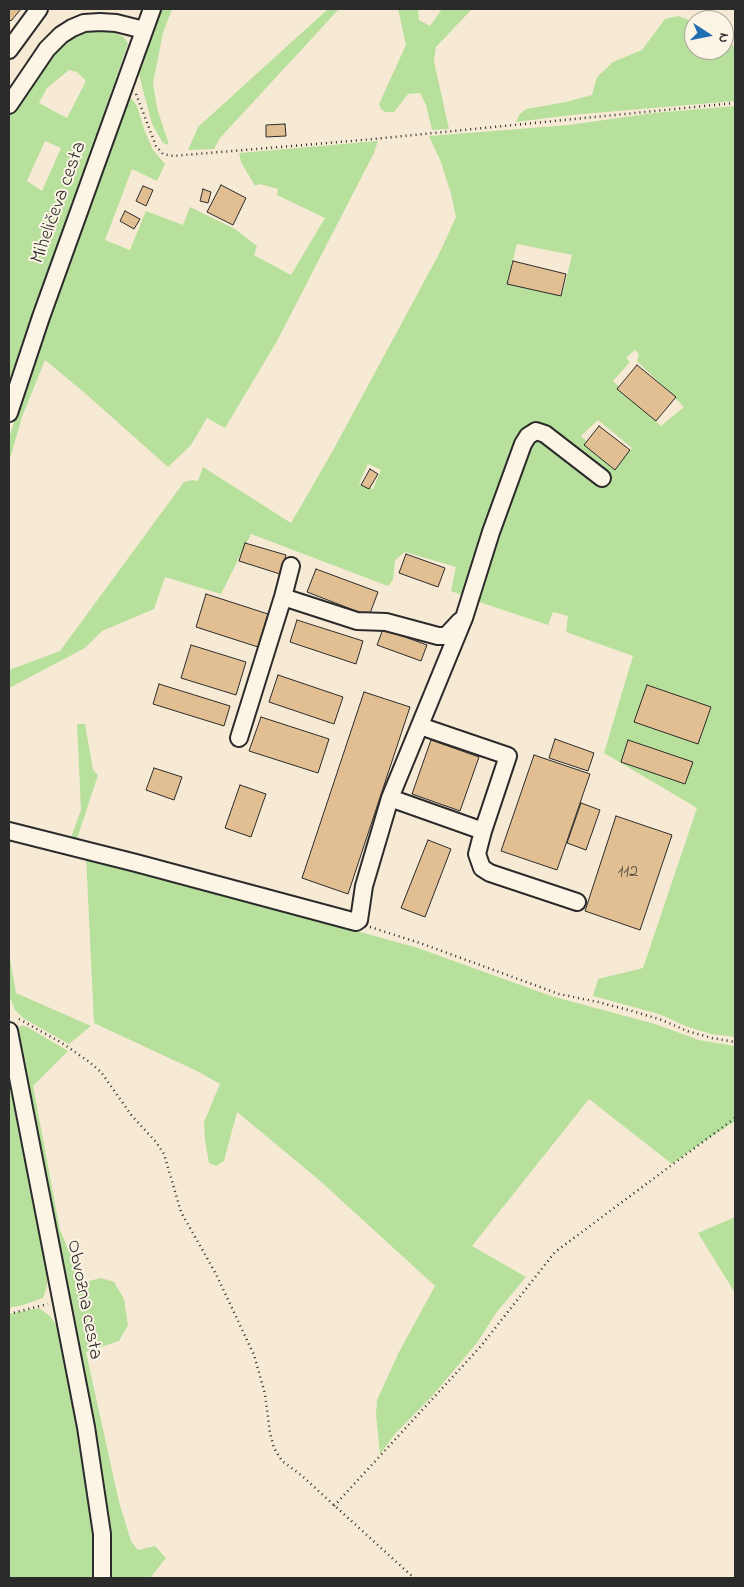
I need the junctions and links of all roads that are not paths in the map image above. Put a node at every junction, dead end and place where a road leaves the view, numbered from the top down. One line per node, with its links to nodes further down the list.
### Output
1 (39, 9): 4 (street)
2 (152, 9): 3 (street, Miheličeva cesta)
3 (144, 30): 5 (street); 6 (street, Miheličeva cesta)
4 (9, 50)
5 (9, 104)
6 (9, 413)
7 (602, 478): 10 (street)
8 (292, 566): 9 (street)
9 (283, 597): 10 (street); 12 (street)
10 (464, 618): 11 (street)
11 (420, 726): 13 (street); 14 (street)
12 (239, 738)
13 (390, 798): 14 (street); 15 (street)
14 (483, 831): 16 (street)
15 (9, 832)
16 (577, 902)
17 (12, 1024): 18 (street, Obvozna cesta)
18 (102, 1578)

